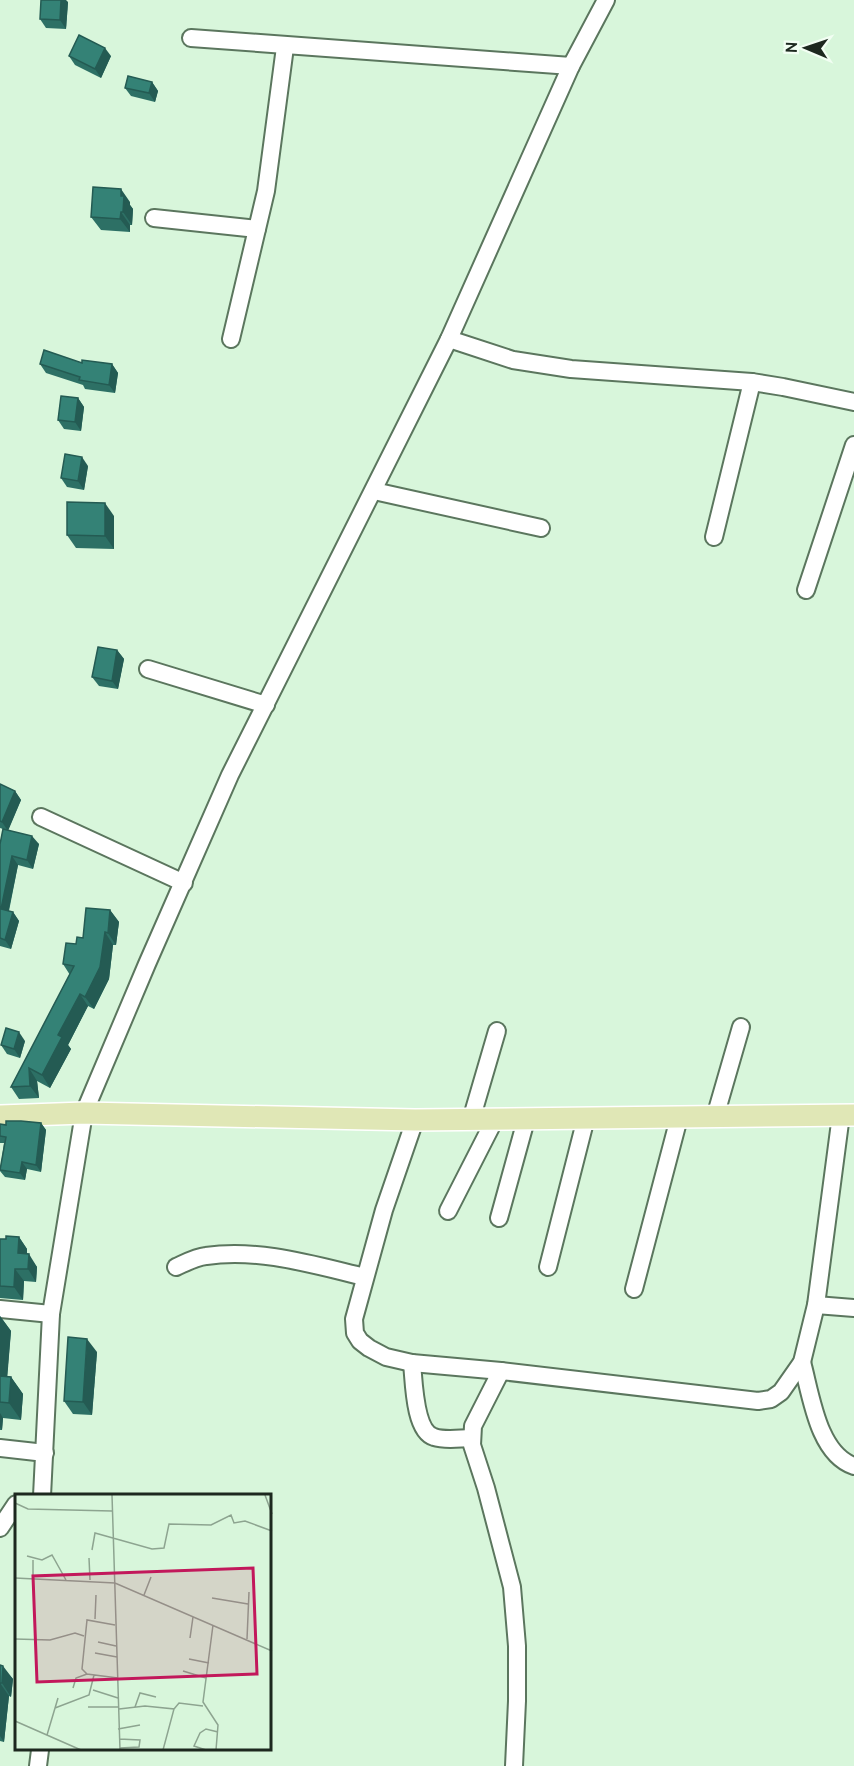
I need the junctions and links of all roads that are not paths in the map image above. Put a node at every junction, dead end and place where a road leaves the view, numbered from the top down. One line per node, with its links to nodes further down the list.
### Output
1 (606, 0): 4 (street)
2 (191, 38): 3 (street)
3 (285, 46): 4 (street); 6 (street)
4 (571, 66): 8 (street)
5 (154, 218): 6 (street)
6 (257, 229): 7 (street)
7 (231, 339)
8 (449, 339): 9 (street); 12 (street)
9 (753, 382): 10 (street); 14 (street)
10 (854, 402)
11 (854, 445): 15 (street)
12 (374, 491): 13 (street); 17 (street)
13 (541, 528)
14 (714, 537)
15 (806, 590)
16 (148, 669): 17 (street)
17 (266, 705): 19 (street)
18 (41, 817): 19 (street)
19 (183, 882): 22 (street)
20 (741, 1027): 27 (street)
21 (497, 1031): 30 (street)
22 (84, 1113): 24 (main road); 29 (main road); 41 (street)
23 (848, 1115): 27 (main road); 38 (street)
24 (0, 1116)
25 (586, 1118): 26 (main road); 31 (main road); 35 (street)
26 (679, 1118): 27 (main road); 37 (street)
27 (715, 1118)
28 (495, 1119): 30 (main road); 31 (main road); 32 (street)
29 (415, 1120): 30 (main road); 36 (street)
30 (471, 1120)
31 (526, 1120): 33 (street)
32 (448, 1211)
33 (499, 1218)
34 (176, 1267): 36 (street)
35 (548, 1267)
36 (365, 1277): 43 (street)
37 (634, 1289)
38 (816, 1305): 39 (street); 42 (street)
39 (854, 1308)
40 (0, 1309): 41 (street)
41 (51, 1314): 47 (street)
42 (802, 1362): 44 (street); 48 (street)
43 (412, 1363): 44 (street); 45 (street)
44 (501, 1371): 45 (street)
45 (472, 1438): 56 (street)
46 (0, 1448): 47 (street)
47 (45, 1453): 49 (street)
48 (854, 1466)
49 (42, 1494)
50 (15, 1503): 51 (street)
51 (0, 1505)
52 (15, 1505): 53 (street)
53 (0, 1528)
54 (40, 1751): 55 (street)
55 (39, 1766)
56 (514, 1766)

